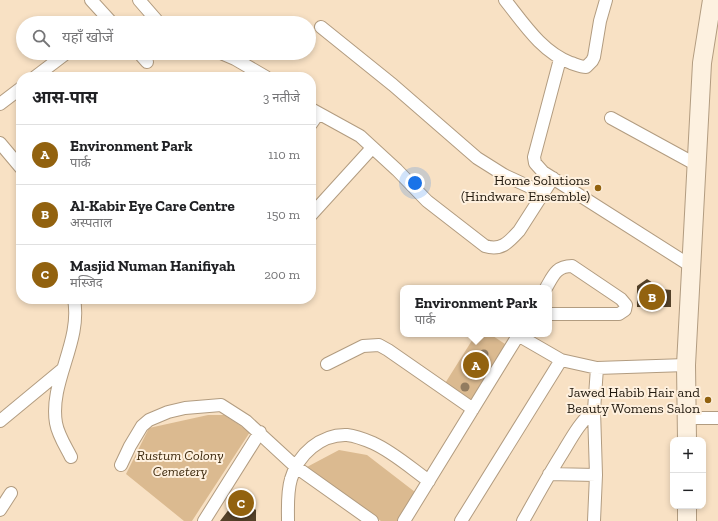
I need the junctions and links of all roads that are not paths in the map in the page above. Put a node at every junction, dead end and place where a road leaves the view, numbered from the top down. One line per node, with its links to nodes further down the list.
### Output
1 (91, 0): 6 (street)
2 (139, 0): 7 (street)
3 (505, 0): 9 (street)
4 (606, 0): 9 (street)
5 (712, 0): 21 (main road)
6 (106, 16)
7 (153, 16)
8 (321, 27): 23 (street)
9 (560, 59): 22 (street)
10 (58, 60): 12 (street)
11 (237, 60): 13 (street)
12 (42, 72)
13 (257, 72)
14 (16, 92): 15 (street)
15 (0, 104)
16 (316, 116): 19 (street)
17 (611, 118): 21 (street)
18 (0, 143): 20 (street)
19 (372, 148): 23 (street); 24 (street)
20 (16, 162)
21 (697, 165): 25 (main road)
22 (553, 178): 23 (street); 25 (street)
23 (543, 193)
24 (316, 210)
25 (691, 266): 33 (main road)
26 (548, 285): 28 (street)
27 (75, 304): 35 (street)
28 (552, 314)
29 (517, 337): 36 (street)
30 (521, 337): 31 (street)
31 (561, 360): 34 (street); 56 (street)
32 (327, 364): 36 (street)
33 (686, 366): 34 (street); 38 (main road)
34 (597, 368): 37 (street)
35 (63, 369): 40 (street); 43 (street)
36 (473, 409): 48 (street)
37 (594, 410): 46 (street); 47 (street)
38 (687, 418): 39 (street); 42 (main road)
39 (718, 418)
40 (0, 421)
41 (260, 432): 44 (street); 45 (street); 52 (street)
42 (687, 437)
43 (71, 457)
44 (121, 465)
45 (296, 467): 48 (street); 53 (street); 54 (street)
46 (549, 474): 47 (street); 57 (street)
47 (596, 475): 58 (street)
48 (429, 481): 55 (street)
49 (11, 493): 51 (street)
50 (687, 509): 59 (main road)
51 (0, 510)
52 (204, 521)
53 (288, 521)
54 (372, 521)
55 (404, 521)
56 (461, 521)
57 (522, 521)
58 (594, 521)
59 (687, 521)

